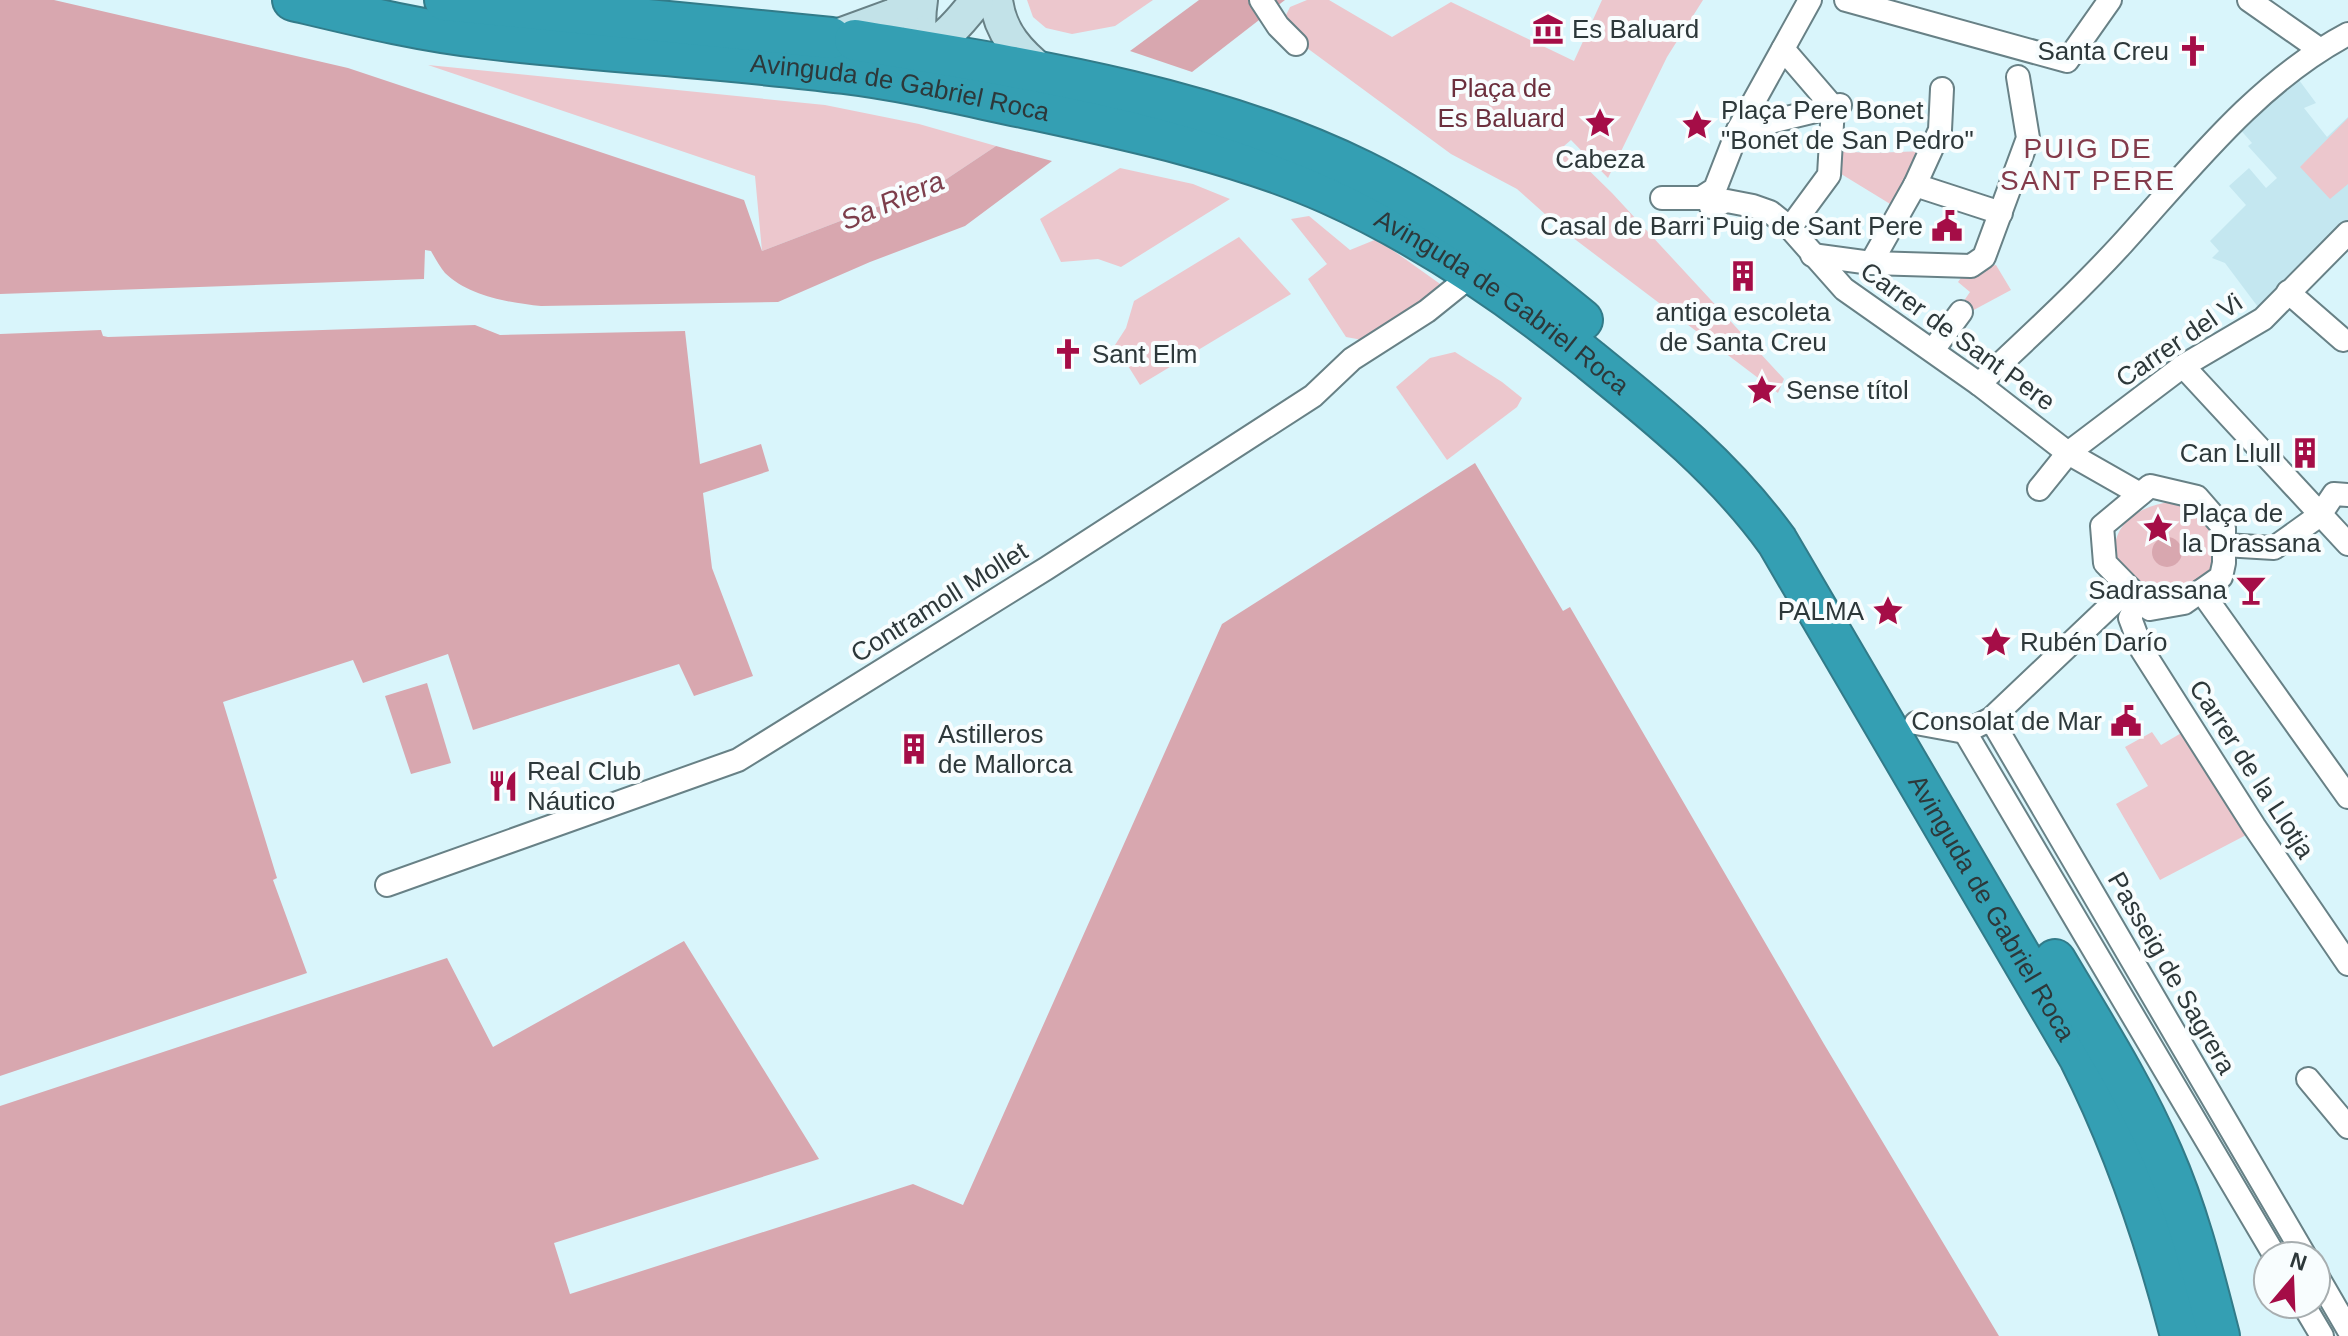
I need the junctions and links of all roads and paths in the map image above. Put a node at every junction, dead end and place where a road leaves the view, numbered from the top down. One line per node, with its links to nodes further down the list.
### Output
1 (293, 0): 16 (highway, Avinguda de Gabriel Roca)
2 (445, 0): 11 (highway, Avinguda de Gabriel Roca)
3 (920, 0): 16 (main road); 17 (main road)
4 (977, 0): 17 (main road)
5 (996, 0): 18 (main road)
6 (1261, 0): 13 (street)
7 (1810, 0): 14 (street)
8 (1846, 0): 9 (street)
9 (2110, 0)
10 (2249, 0): 15 (street)
11 (559, 7): 16 (highway, Avinguda de Gabriel Roca)
12 (2348, 34): 15 (street)
13 (1296, 44)
14 (1783, 49): 22 (street); 23 (street)
15 (2319, 49): 38 (street)
16 (845, 51): 17 (highway, Avinguda de Gabriel Roca); 21 (highway, Avinguda de Gabriel Roca)
17 (925, 52): 18 (highway, Avinguda de Gabriel Roca); 21 (main road)
18 (1044, 73): 31 (highway, Avinguda de Gabriel Roca)
19 (2018, 77): 27 (street)
20 (1942, 89): 24 (street)
21 (969, 95): 31 (highway, Avinguda de Gabriel Roca)
22 (1836, 106): 23 (street); 28 (street)
23 (1738, 130): 25 (street)
24 (1915, 185): 27 (street); 32 (street)
25 (1662, 198)
26 (1711, 207): 28 (street, Carrer de Sant Pere)
27 (2001, 213): 32 (street)
28 (1790, 228): 30 (street, Carrer de Sant Pere)
29 (2348, 233): 33 (street, Carrer del Vi)
30 (1812, 255): 32 (street); 36 (street, Carrer de Sant Pere)
31 (1473, 256): 49 (highway, Avinguda de Gabriel Roca); 52 (street, Contramoll Mollet); 60 (highway, Avinguda de Gabriel Roca)
32 (1871, 263)
33 (2288, 292): 35 (street); 37 (street, Carrer del Vi)
34 (1961, 312): 36 (street)
35 (2343, 340)
36 (1933, 350): 38 (street, Carrer de Sant Pere)
37 (2183, 366): 39 (street, Carrer del Vi); 43 (street)
38 (1979, 384): 39 (street, Carrer de Sant Pere)
39 (2068, 453): 40 (street, Carrer del Vi); 41 (street, Carrer de Sant Pere)
40 (2039, 489)
41 (2140, 494): 45 (street); 47 (street)
42 (2348, 495): 43 (street)
43 (2320, 515): 44 (street); 45 (street)
44 (2348, 544)
45 (2224, 545): 46 (street)
46 (2201, 591): 47 (street); 51 (street)
47 (2134, 593): 48 (street); 53 (street, Carrer de la Llotja)
48 (1991, 719): 50 (street); 57 (street, Passeig de Sagrera)
49 (1916, 723): 50 (street); 60 (highway, Avinguda de Gabriel Roca)
50 (1965, 732): 56 (street, Passeig de Sagrera)
51 (2348, 797)
52 (387, 885)
53 (2348, 964)
54 (2308, 1079): 55 (street)
55 (2348, 1127)
56 (2266, 1240)
57 (2296, 1240)
58 (2332, 1298): 59 (street)
59 (2345, 1317)
60 (2210, 1334)

